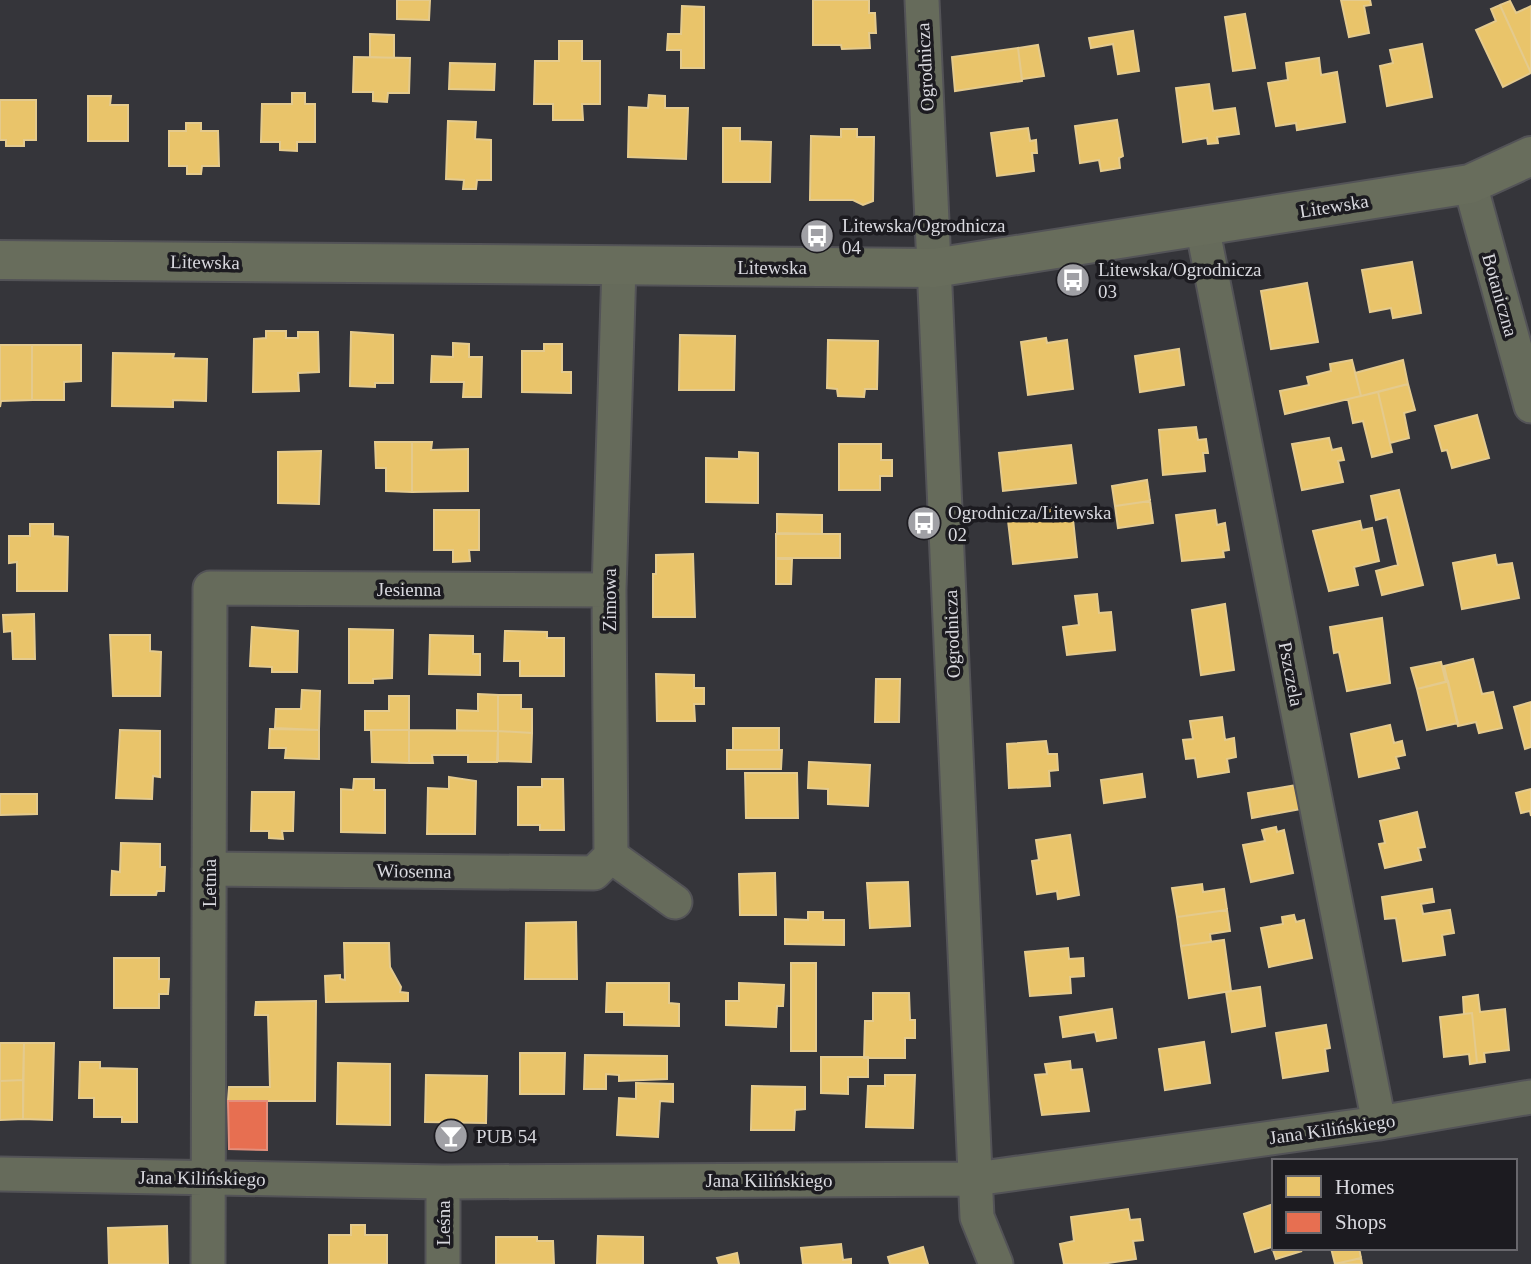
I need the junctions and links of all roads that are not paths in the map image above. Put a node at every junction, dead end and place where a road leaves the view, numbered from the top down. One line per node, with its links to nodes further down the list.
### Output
1 (922, 0): 7 (street, Ogrodnicza)
2 (1531, 156): 3 (main road, Litewska)
3 (1470, 184): 4 (main road, Litewska); 8 (street, Botaniczna)
4 (1202, 226): 7 (main road, Litewska); 15 (street, Pszczela)
5 (0, 260): 6 (main road, Litewska)
6 (620, 266): 7 (main road, Litewska); 10 (street, Zimowa)
7 (934, 268): 18 (street, Ogrodnicza)
8 (1531, 406)
9 (210, 588): 10 (street, Jesienna); 12 (street, Letnia)
10 (608, 590): 11 (street, Zimowa)
11 (611, 856): 12 (street, Wiosenna); 13 (street)
12 (209, 869): 17 (street, Letnia)
13 (675, 902)
14 (1531, 1097): 15 (street, Jana Kilińskiego)
15 (1379, 1123): 18 (street, Jana Kilińskiego)
16 (0, 1174): 17 (street, Jana Kilińskiego)
17 (209, 1178): 19 (street, Jana Kilińskiego); 20 (street, Letnia)
18 (975, 1179): 19 (street, Jana Kilińskiego); 22 (street, Ogrodnicza)
19 (443, 1182): 21 (street, Leśna)
20 (208, 1264)
21 (443, 1264)
22 (996, 1264)

